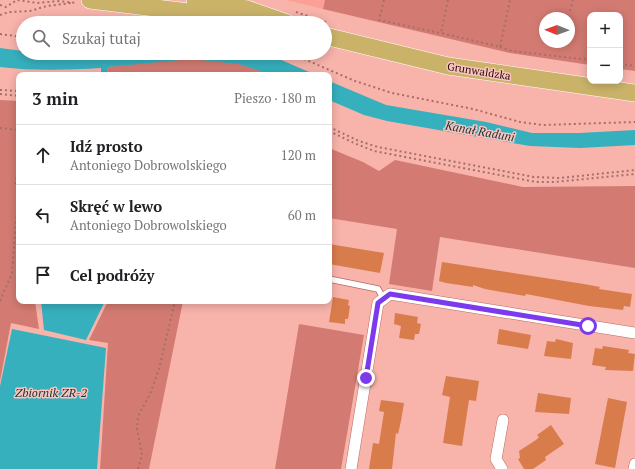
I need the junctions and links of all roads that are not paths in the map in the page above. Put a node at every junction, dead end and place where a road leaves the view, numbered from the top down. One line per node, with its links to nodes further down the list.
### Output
1 (90, 0): 3 (main road)
2 (195, 0): 4 (main road)
3 (216, 16)
4 (267, 16)
5 (332, 38): 6 (main road, Grunwaldzka)
6 (635, 93)
7 (332, 280): 8 (lane)
8 (383, 298): 9 (street); 12 (street)
9 (635, 333)
10 (503, 420): 13 (street)
11 (635, 464): 14 (street)
12 (351, 469)
13 (502, 469)
14 (634, 469)

